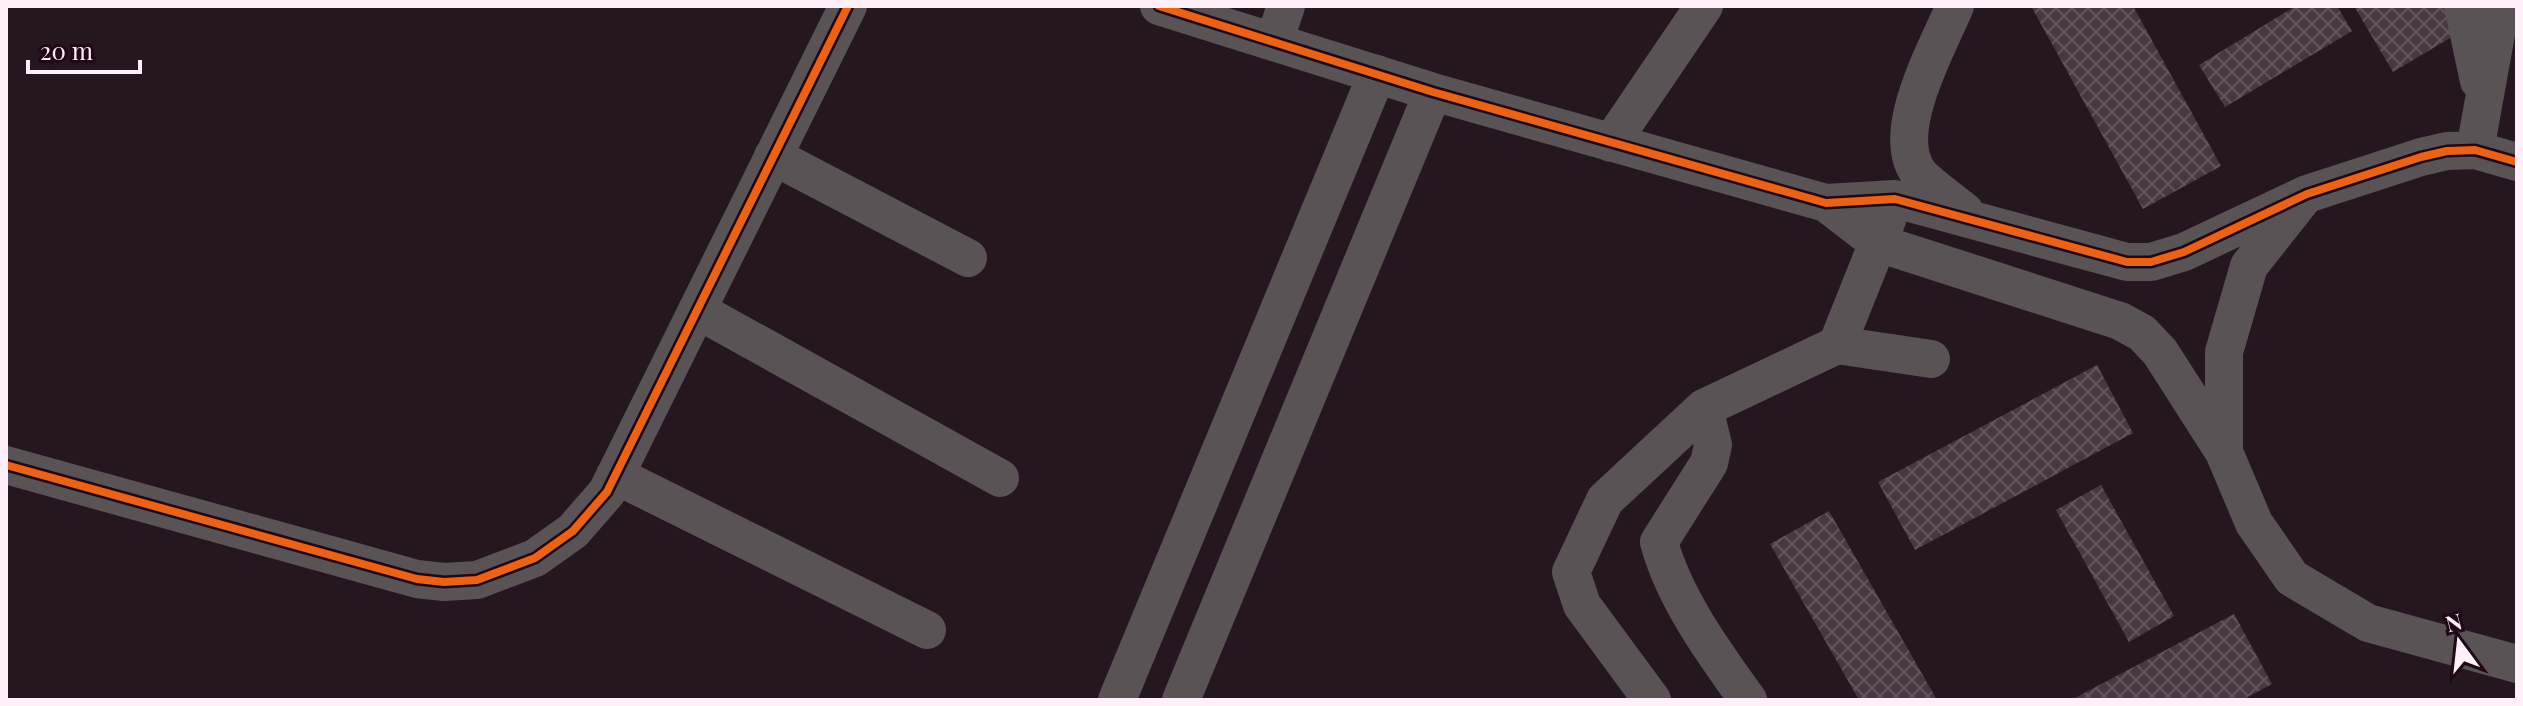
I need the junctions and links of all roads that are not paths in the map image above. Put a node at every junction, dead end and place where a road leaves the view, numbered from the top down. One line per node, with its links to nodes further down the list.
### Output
1 (848, 6): 14 (street)
2 (1159, 6): 8 (street)
3 (1286, 6): 8 (street)
4 (1704, 6): 12 (street)
5 (1955, 6): 19 (street)
6 (2463, 6): 11 (street)
7 (2501, 6): 11 (street)
8 (1274, 42): 9 (street)
9 (1377, 74): 10 (street); 33 (street)
10 (1433, 92): 12 (street); 34 (street)
11 (2483, 106): 13 (street)
12 (1611, 143): 18 (street)
13 (2475, 150): 15 (street); 16 (street)
14 (773, 156): 21 (street); 22 (street)
15 (2517, 162)
16 (2307, 194): 19 (street); 26 (street)
17 (1895, 199): 18 (street); 19 (street); 20 (street)
18 (1826, 203): 20 (street)
19 (1976, 221)
20 (1878, 243): 23 (street); 26 (street)
21 (968, 258)
22 (697, 310): 28 (street); 29 (street)
23 (1837, 345): 24 (street); 25 (street)
24 (1931, 359)
25 (1704, 408): 32 (street); 35 (street)
26 (2224, 452): 31 (street)
27 (6, 465): 28 (street)
28 (615, 475): 30 (street)
29 (1000, 478)
30 (927, 630)
31 (2517, 664)
32 (1738, 698)
33 (1117, 700)
34 (1181, 700)
35 (1652, 700)

